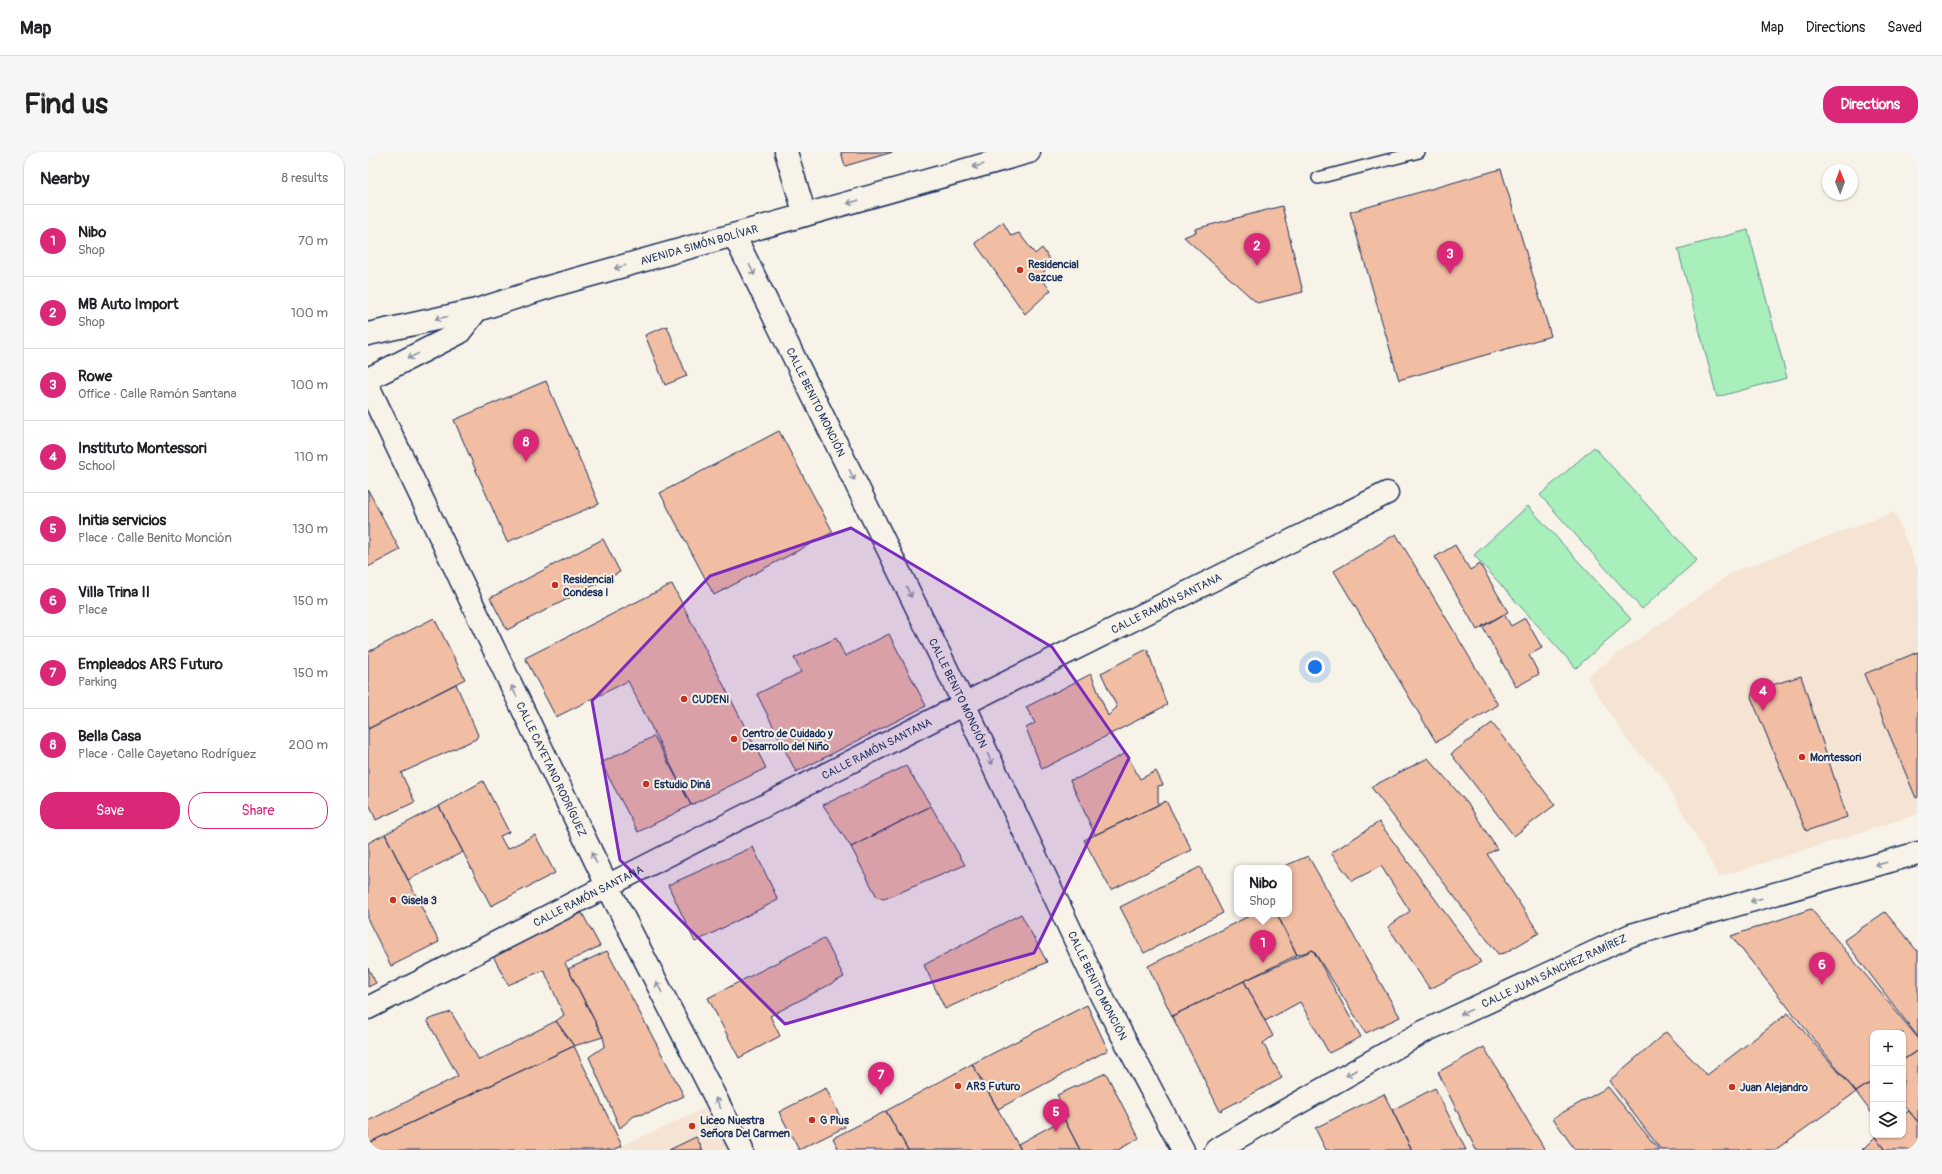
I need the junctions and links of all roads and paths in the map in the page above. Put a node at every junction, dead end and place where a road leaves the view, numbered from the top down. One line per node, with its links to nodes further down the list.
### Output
1 (786, 152): 5 (street)
2 (1029, 152): 5 (street, AVENIDA SIMÓN BOLÍVAR, one-way to 5)
3 (1419, 152): 4 (lane)
4 (1318, 178)
5 (805, 215): 6 (street, AVENIDA SIMÓN BOLÍVAR)
6 (734, 235): 7 (street, AVENIDA SIMÓN BOLÍVAR, one-way to 7); 12 (street, CALLE BENITO MONCIÓN, one-way to 12)
7 (477, 310): 8 (street, AVENIDA SIMÓN BOLÍVAR, one-way to 8); 9 (street, one-way to 9)
8 (368, 334)
9 (368, 379)
10 (368, 386): 14 (street, CALLE CAYETANO RODRÍGUEZ, one-way to 10)
11 (1387, 493): 12 (street, CALLE RAMÓN SANTANA)
12 (964, 704): 14 (street, CALLE RAMÓN SANTANA); 17 (street, CALLE BENITO MONCIÓN, one-way to 17)
13 (1918, 853): 18 (street, CALLE JUAN SÁNCHEZ RAMÍREZ, one-way to 18)
14 (607, 885): 15 (street, CALLE RAMÓN SANTANA); 16 (street, CALLE CAYETANO RODRÍGUEZ, one-way to 14)
15 (368, 1008)
16 (742, 1150)
17 (1183, 1150)
18 (1216, 1150)

